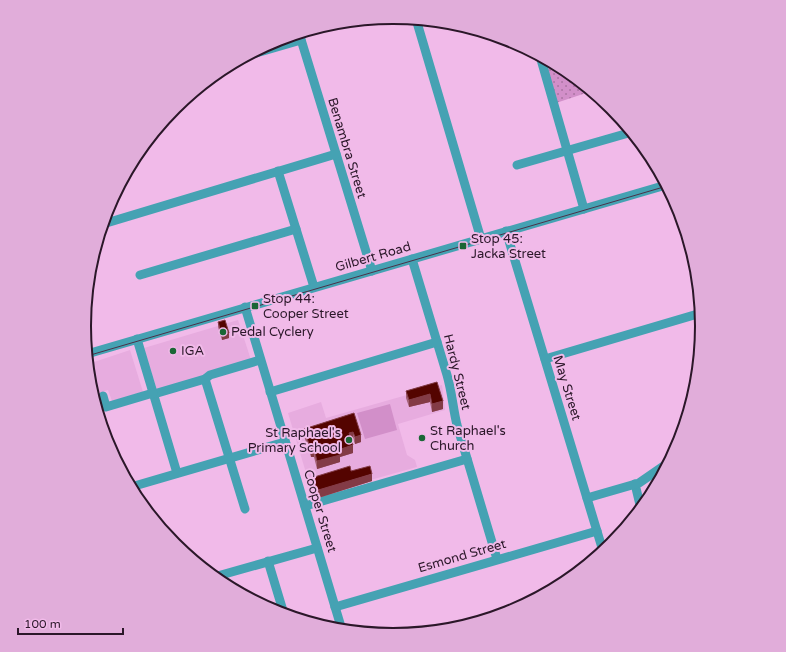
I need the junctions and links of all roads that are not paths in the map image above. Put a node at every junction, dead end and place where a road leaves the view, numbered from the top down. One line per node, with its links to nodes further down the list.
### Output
1 (418, 26): 14 (street)
2 (300, 39): 6 (street, Benambra Street)
3 (542, 63): 5 (street)
4 (626, 134): 5 (street)
5 (568, 150): 7 (street); 10 (street)
6 (336, 154): 8 (street); 16 (street, Benambra Street)
7 (517, 165)
8 (278, 171): 11 (street); 12 (street)
9 (661, 186): 10 (street, Gilbert Road)
10 (584, 209): 13 (street, Gilbert Road)
11 (110, 222)
12 (296, 229): 17 (street); 18 (street)
13 (506, 231): 14 (street, Gilbert Road); 24 (street, May Street)
14 (481, 239): 15 (street, Gilbert Road)
15 (412, 259): 16 (street, Gilbert Road); 22 (street, Hardy Street)
16 (372, 271): 18 (street, Gilbert Road)
17 (140, 276)
18 (314, 287): 19 (street, Gilbert Road)
19 (245, 307): 21 (street, Gilbert Road); 25 (street, Cooper Street)
20 (694, 315): 24 (street)
21 (138, 339): 23 (street, Gilbert Road); 28 (street)
22 (437, 342): 27 (street); 32 (street, Hardy Street)
23 (93, 352)
24 (545, 359): 37 (street, May Street)
25 (260, 360): 26 (street); 27 (street, Cooper Street)
26 (205, 379): 28 (street); 31 (street)
27 (270, 392): 30 (street, Cooper Street)
28 (153, 393): 29 (street); 34 (street)
29 (103, 396)
30 (285, 442): 31 (street); 39 (street, Cooper Street)
31 (229, 458): 34 (street); 40 (street)
32 (467, 459): 39 (street); 44 (street, Hardy Street)
33 (659, 470): 35 (street)
34 (177, 473): 36 (street)
35 (635, 484): 37 (street); 38 (street)
36 (136, 485)
37 (587, 498): 41 (street, May Street)
38 (639, 501)
39 (305, 506): 43 (street, Cooper Street)
40 (245, 509)
41 (598, 531): 42 (street, May Street); 44 (street, Esmond Street)
42 (601, 545)
43 (317, 548): 45 (street); 48 (street, Cooper Street)
44 (497, 560): 48 (street, Esmond Street)
45 (268, 561): 46 (street); 47 (street)
46 (222, 575)
47 (282, 607)
48 (335, 607): 49 (street, Cooper Street)
49 (340, 623)

